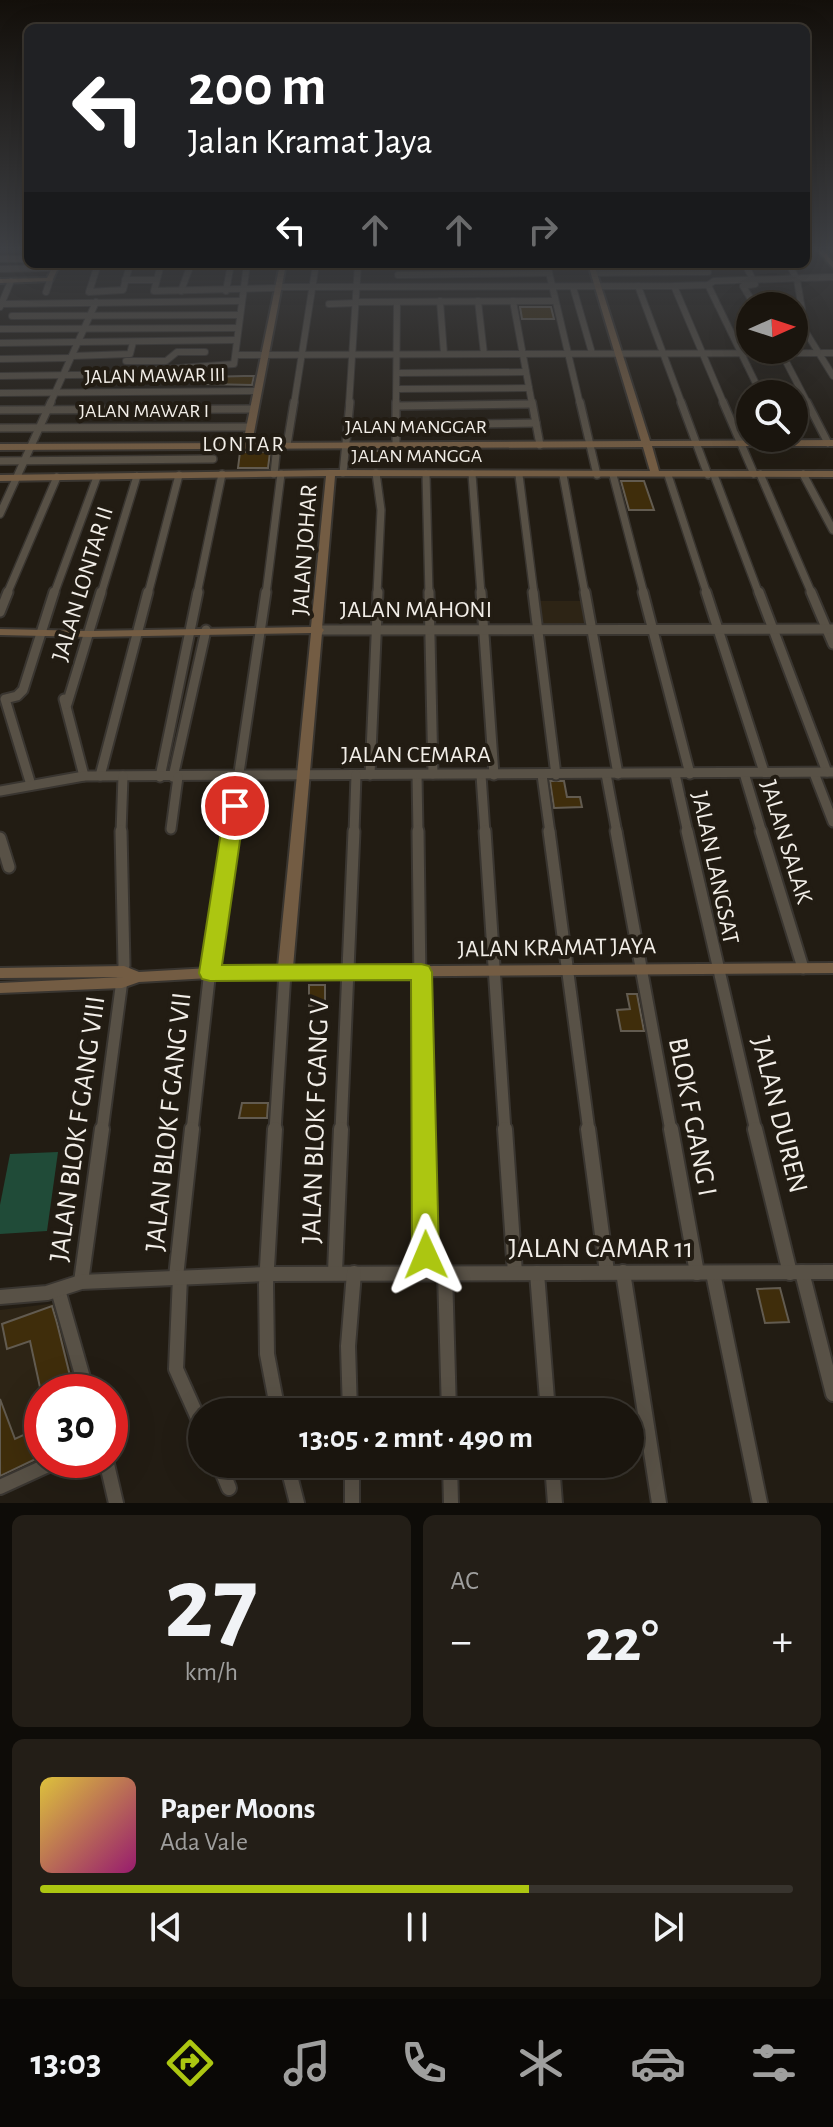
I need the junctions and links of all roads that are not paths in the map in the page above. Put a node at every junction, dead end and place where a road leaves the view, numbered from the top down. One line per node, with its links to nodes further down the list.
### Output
1 (89, 321): 18 (street)
2 (238, 321): 16 (street)
3 (271, 321): 41 (street)
4 (307, 321): 42 (street, JALAN BLOK F GANG VII)
5 (355, 321): 35 (street)
6 (397, 321): 36 (street)
7 (442, 321): 37 (street)
8 (480, 321): 38 (street)
9 (517, 321): 39 (street)
10 (560, 321): 27 (street)
11 (583, 321): 28 (street)
12 (609, 321): 29 (street)
13 (652, 321): 30 (street)
14 (689, 321): 31 (street)
15 (727, 321): 21 (street)
16 (237, 328): 18 (street); 20 (street)
17 (0, 329): 18 (street)
18 (86, 329): 22 (street)
19 (808, 334): 33 (street)
20 (236, 340): 23 (street); 40 (street)
21 (736, 341)
22 (80, 342): 23 (street); 24 (street); 43 (street)
23 (133, 342): 44 (street)
24 (0, 343)
25 (205, 352): 44 (street)
26 (808, 352): 33 (street)
27 (568, 353): 28 (street); 39 (street); 77 (street)
28 (592, 353): 29 (street)
29 (620, 353): 30 (street); 78 (street)
30 (664, 353): 31 (street); 79 (street)
31 (702, 353): 32 (street); 68 (street)
32 (736, 353)
33 (820, 353): 34 (street); 52 (street)
34 (833, 353)
35 (353, 354): 36 (street); 42 (street); 74 (street)
36 (398, 354): 37 (street); 48 (street)
37 (444, 354): 38 (street)
38 (484, 354): 39 (street)
39 (523, 354): 47 (street)
40 (236, 355): 41 (street); 50 (street)
41 (263, 355): 42 (street); 55 (street)
42 (302, 355): 73 (street, JALAN BLOK F GANG VII)
43 (71, 357): 44 (street); 45 (street); 49 (street)
44 (128, 357): 50 (street)
45 (0, 359)
46 (788, 364): 70 (street)
47 (526, 372): 48 (street); 53 (street)
48 (398, 373): 54 (street)
49 (62, 375): 50 (street); 51 (street); 57 (street)
50 (118, 375)
51 (0, 376)
52 (833, 376)
53 (529, 388): 54 (street); 58 (street)
54 (398, 389): 59 (street)
55 (258, 391): 57 (street, JALAN MAWAR III); 60 (street)
56 (0, 393): 57 (street, JALAN MAWAR III)
57 (52, 393): 62 (street)
58 (532, 404): 59 (street); 63 (street)
59 (398, 406): 64 (street)
60 (254, 409): 62 (street); 65 (street)
61 (0, 410): 62 (street)
62 (46, 410): 67 (street)
63 (536, 423): 64 (street); 76 (street)
64 (398, 425): 75 (street)
65 (251, 427): 67 (street, JALAN MAWAR I); 72 (street)
66 (0, 428): 67 (street, JALAN MAWAR I)
67 (39, 428): 81 (street)
68 (736, 432)
69 (808, 442): 70 (street, JALAN MANGGAR)
70 (830, 443)
71 (736, 444): 79 (street, JALAN MANGGAR)
72 (247, 445): 73 (street, JALAN MANGGAR); 81 (street, JALAN MANGGAR)
73 (282, 445): 74 (street, JALAN MANGGAR); 89 (street, JALAN BLOK F GANG VII)
74 (347, 445): 75 (street, JALAN MANGGAR); 86 (street)
75 (396, 445): 76 (street, JALAN MANGGAR)
76 (540, 445): 77 (street, JALAN MANGGAR)
77 (589, 445): 78 (street, JALAN MANGGAR); 98 (street)
78 (645, 445): 79 (street, JALAN MANGGAR); 100 (street)
79 (696, 445): 102 (street)
80 (0, 447): 81 (street, JALAN MANGGAR)
81 (30, 447): 85 (street)
82 (745, 452): 92 (street)
83 (213, 459): 85 (street)
84 (0, 461): 85 (street)
85 (24, 461): 107 (street)
86 (337, 473): 87 (street, JALAN MANGGA); 89 (street, JALAN MANGGA); 117 (street, JALAN JOHAR)
87 (376, 473): 90 (street, JALAN MANGGA); 118 (street)
88 (222, 474): 89 (street, JALAN MANGGA); 95 (street, JALAN MANGGA); 114 (street)
89 (277, 474): 116 (street, JALAN BLOK F GANG VII)
90 (426, 474): 91 (street, JALAN MANGGA); 119 (street)
91 (472, 474): 96 (street, JALAN MANGGA); 120 (street)
92 (757, 474): 93 (street, JALAN MANGGA); 102 (street, JALAN MANGGA); 113 (street)
93 (803, 474): 94 (street, JALAN MANGGA); 109 (street)
94 (833, 474)
95 (179, 475): 103 (street, JALAN MANGGA); 126 (street)
96 (519, 475): 97 (street, JALAN MANGGA); 121 (street)
97 (563, 475): 98 (street, JALAN MANGGA); 111 (street, BLOK F GANG I)
98 (597, 475): 99 (street, JALAN MANGGA)
99 (613, 475): 100 (street, JALAN MANGGA); 124 (street)
100 (656, 475): 101 (street, JALAN MANGGA)
101 (668, 475): 102 (street, JALAN MANGGA); 122 (street)
102 (711, 475): 112 (street)
103 (137, 476): 105 (street, JALAN MANGGA); 127 (street, JALAN LONTAR II)
104 (57, 477): 105 (street, JALAN MANGGA); 107 (street, JALAN MANGGA); 110 (street)
105 (97, 477): 123 (street)
106 (0, 478): 107 (street, JALAN MANGGA)
107 (16, 478): 108 (street)
108 (0, 514)
109 (833, 530)
110 (0, 612)
111 (590, 629): 121 (street, JALAN MAHONI); 124 (street, JALAN MAHONI); 141 (street, BLOK F GANG I)
112 (772, 629): 113 (street, JALAN MAHONI); 122 (street, JALAN MAHONI); 131 (street)
113 (830, 629): 128 (street)
114 (192, 630): 115 (street, JALAN MAHONI); 126 (street, JALAN MAHONI); 147 (street)
115 (206, 630): 116 (street, JALAN MAHONI); 148 (street)
116 (261, 630): 117 (street, JALAN MAHONI); 145 (street, JALAN BLOK F GANG VII)
117 (319, 630): 118 (street, JALAN MAHONI); 146 (street, JALAN JOHAR)
118 (375, 630): 119 (street, JALAN MAHONI); 137 (street)
119 (429, 630): 120 (street, JALAN MAHONI); 134 (street)
120 (484, 630): 121 (street, JALAN MAHONI); 139 (street)
121 (537, 630): 140 (street)
122 (718, 630): 124 (street, JALAN MAHONI); 130 (street)
123 (40, 631): 125 (street, JALAN MAHONI); 127 (street, JALAN MAHONI); 129 (street)
124 (652, 631): 136 (street)
125 (0, 632)
126 (140, 632): 127 (street, JALAN MAHONI); 143 (street)
127 (89, 634): 142 (street, JALAN LONTAR II)
128 (833, 644)
129 (3, 701): 152 (street)
130 (764, 772): 132 (street, JALAN CEMARA); 133 (street, JALAN CEMARA)
131 (830, 772): 133 (street, JALAN CEMARA)
132 (744, 773): 136 (street, JALAN CEMARA); 159 (street, JALAN SALAK)
133 (814, 773): 154 (street)
134 (433, 774): 138 (street, JALAN CEMARA); 149 (street, JALAN CEMARA)
135 (675, 774): 136 (street, JALAN CEMARA); 141 (street, JALAN CEMARA); 163 (street, JALAN LANGSAT)
136 (690, 774)
137 (370, 775): 138 (street, JALAN CEMARA); 151 (street, JALAN CEMARA)
138 (417, 775): 167 (street)
139 (494, 775): 149 (street, JALAN CEMARA); 150 (street, JALAN CEMARA)
140 (556, 775): 141 (street, JALAN CEMARA); 150 (street, JALAN CEMARA)
141 (610, 775): 161 (street, BLOK F GANG I)
142 (84, 776): 143 (street, JALAN CEMARA); 152 (street, JALAN CEMARA)
143 (100, 776): 144 (street, JALAN CEMARA)
144 (123, 776): 147 (street, JALAN CEMARA); 170 (street, JALAN BLOK F GANG VIII)
145 (240, 776): 146 (street, JALAN CEMARA); 148 (street, JALAN CEMARA); 169 (street, JALAN BLOK F GANG VII)
146 (304, 776): 151 (street, JALAN CEMARA); 166 (street, JALAN JOHAR)
147 (160, 777): 148 (street, JALAN CEMARA)
148 (176, 777): 156 (street)
149 (481, 778): 165 (street)
150 (543, 778): 162 (street)
151 (356, 780): 164 (street, JALAN BLOK F GANG V)
152 (31, 785): 153 (street, JALAN CEMARA)
153 (0, 791)
154 (831, 810): 155 (street)
155 (833, 822)
156 (171, 829)
157 (0, 838): 158 (street)
158 (9, 867)
159 (803, 968): 160 (street, JALAN KRAMAT JAYA); 163 (street, JALAN KRAMAT JAYA)
160 (833, 968)
161 (640, 969): 162 (street, JALAN KRAMAT JAYA); 163 (street, JALAN KRAMAT JAYA); 181 (street, BLOK F GANG I)
162 (567, 970): 165 (street, JALAN KRAMAT JAYA); 175 (street)
163 (717, 970): 182 (street, JALAN DUREN)
164 (346, 971): 166 (street, JALAN KRAMAT JAYA); 167 (street, JALAN KRAMAT JAYA); 173 (street, JALAN BLOK F GANG V)
165 (495, 971): 167 (street, JALAN KRAMAT JAYA); 179 (street)
166 (285, 972): 169 (street, JALAN KRAMAT JAYA); 183 (street)
167 (421, 972): 172 (street)
168 (0, 973): 170 (street, JALAN KRAMAT JAYA)
169 (210, 973): 170 (street, JALAN KRAMAT JAYA); 184 (street, JALAN BLOK F GANG VII)
170 (128, 977): 171 (street, JALAN KRAMAT JAYA); 185 (street, JALAN BLOK F GANG VIII)
171 (0, 988)
172 (424, 1271): 174 (street, JALAN CAMAR 11); 178 (street, JALAN CAMAR 11)
173 (335, 1272): 178 (street, JALAN CAMAR 11); 183 (street, JALAN CAMAR 11)
174 (445, 1272): 179 (street, JALAN CAMAR 11); 193 (street)
175 (607, 1272): 176 (street, JALAN CAMAR 11); 180 (street, JALAN CAMAR 11)
176 (623, 1272): 181 (street, JALAN CAMAR 11); 209 (street)
177 (833, 1272): 182 (street, JALAN CAMAR 11)
178 (354, 1273): 192 (street)
179 (515, 1273): 180 (street, JALAN CAMAR 11)
180 (537, 1273): 194 (street)
181 (705, 1273): 182 (street, JALAN CAMAR 11); 210 (street, BLOK F GANG I)
182 (796, 1273): 189 (street, JALAN DUREN)
183 (267, 1274): 184 (street, JALAN CAMAR 11); 191 (street)
184 (178, 1277): 185 (street, JALAN CAMAR 11); 190 (street, JALAN BLOK F GANG VII)
185 (81, 1282): 186 (street, JALAN CAMAR 11)
186 (58, 1290): 187 (street, JALAN CAMAR 11); 188 (street)
187 (0, 1297)
188 (82, 1374)
189 (833, 1394)
190 (189, 1398)
191 (275, 1398)
192 (350, 1398)
193 (449, 1398)
194 (547, 1398)
195 (24, 1476): 202 (street)
196 (110, 1478): 204 (street)
197 (225, 1478): 203 (street)
198 (291, 1478): 205 (street)
199 (352, 1478): 206 (street)
200 (450, 1478): 207 (street)
201 (553, 1478): 208 (street)
202 (0, 1487)
203 (229, 1488)
204 (116, 1503)
205 (297, 1503)
206 (352, 1503)
207 (451, 1503)
208 (555, 1503)
209 (659, 1503)
210 (760, 1503)

